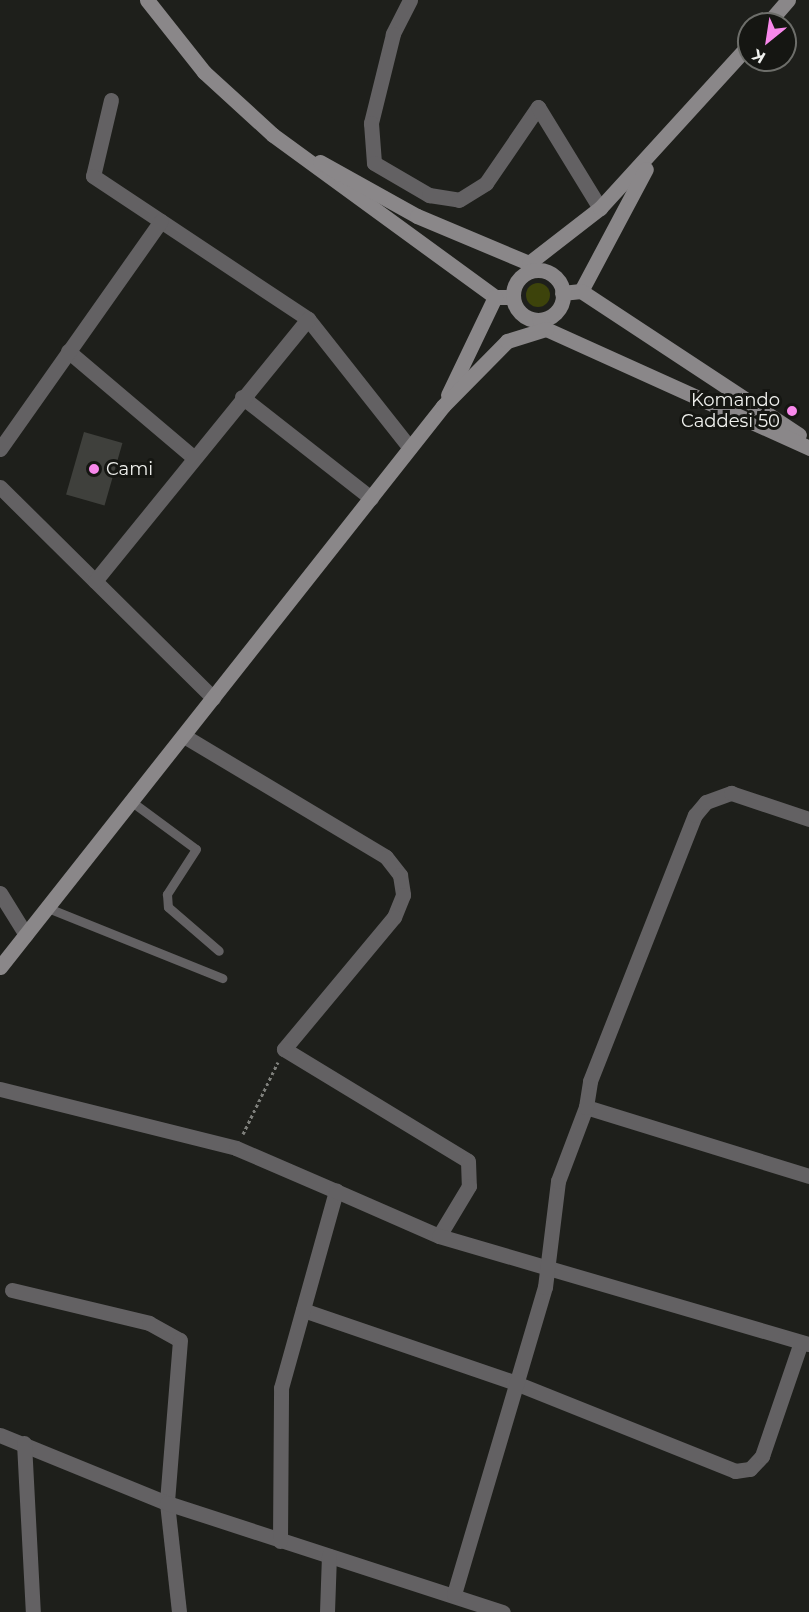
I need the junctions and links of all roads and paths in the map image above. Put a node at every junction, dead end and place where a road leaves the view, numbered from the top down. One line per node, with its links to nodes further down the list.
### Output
1 (147, 0): 7 (street)
2 (410, 0): 9 (street)
3 (788, 0): 4 (street)
4 (778, 12)
5 (737, 59): 8 (street)
6 (111, 100): 10 (street)
7 (273, 135): 11 (street); 14 (street)
8 (654, 154): 9 (street); 12 (street)
9 (600, 208): 11 (street)
10 (161, 221): 16 (street); 18 (street)
11 (530, 267): 13 (street); 15 (street)
12 (581, 291): 13 (street); 21 (street)
13 (562, 293): 17 (street)
14 (495, 297): 15 (street); 20 (street)
15 (513, 297): 17 (street)
16 (308, 319): 19 (street); 22 (street)
17 (543, 324): 20 (street); 23 (street)
18 (68, 351): 24 (street); 25 (street)
19 (242, 397): 25 (street); 27 (street)
20 (443, 406): 22 (street)
21 (809, 442)
22 (410, 448): 27 (street)
23 (809, 448)
24 (0, 449)
25 (192, 456): 28 (street)
26 (0, 487): 28 (street)
27 (371, 498): 29 (street)
28 (95, 581): 29 (street)
29 (213, 698): 30 (street)
30 (184, 736): 31 (street); 39 (street)
31 (132, 802): 34 (street); 36 (lane)
32 (809, 819): 41 (street)
33 (0, 893): 35 (street)
34 (48, 908): 35 (street); 38 (lane)
35 (26, 935): 37 (street)
36 (219, 951)
37 (0, 967)
38 (222, 978)
39 (284, 1049): 42 (path); 45 (street)
40 (0, 1089): 42 (street)
41 (586, 1107): 43 (street); 46 (street)
42 (236, 1148): 44 (street)
43 (809, 1176)
44 (336, 1191): 45 (street); 48 (street)
45 (439, 1236): 46 (street)
46 (547, 1269): 49 (street); 50 (street)
47 (12, 1290): 53 (street)
48 (303, 1310): 50 (street); 54 (street)
49 (805, 1343): 50 (street)
50 (513, 1382): 56 (street)
51 (0, 1435): 52 (street)
52 (24, 1443): 53 (street); 58 (street)
53 (167, 1503): 54 (street); 59 (street)
54 (280, 1541): 55 (street)
55 (329, 1556): 56 (street); 60 (street)
56 (454, 1594): 57 (street)
57 (470, 1606): 61 (street)
58 (33, 1612)
59 (179, 1612)
60 (327, 1612)
61 (503, 1612)

